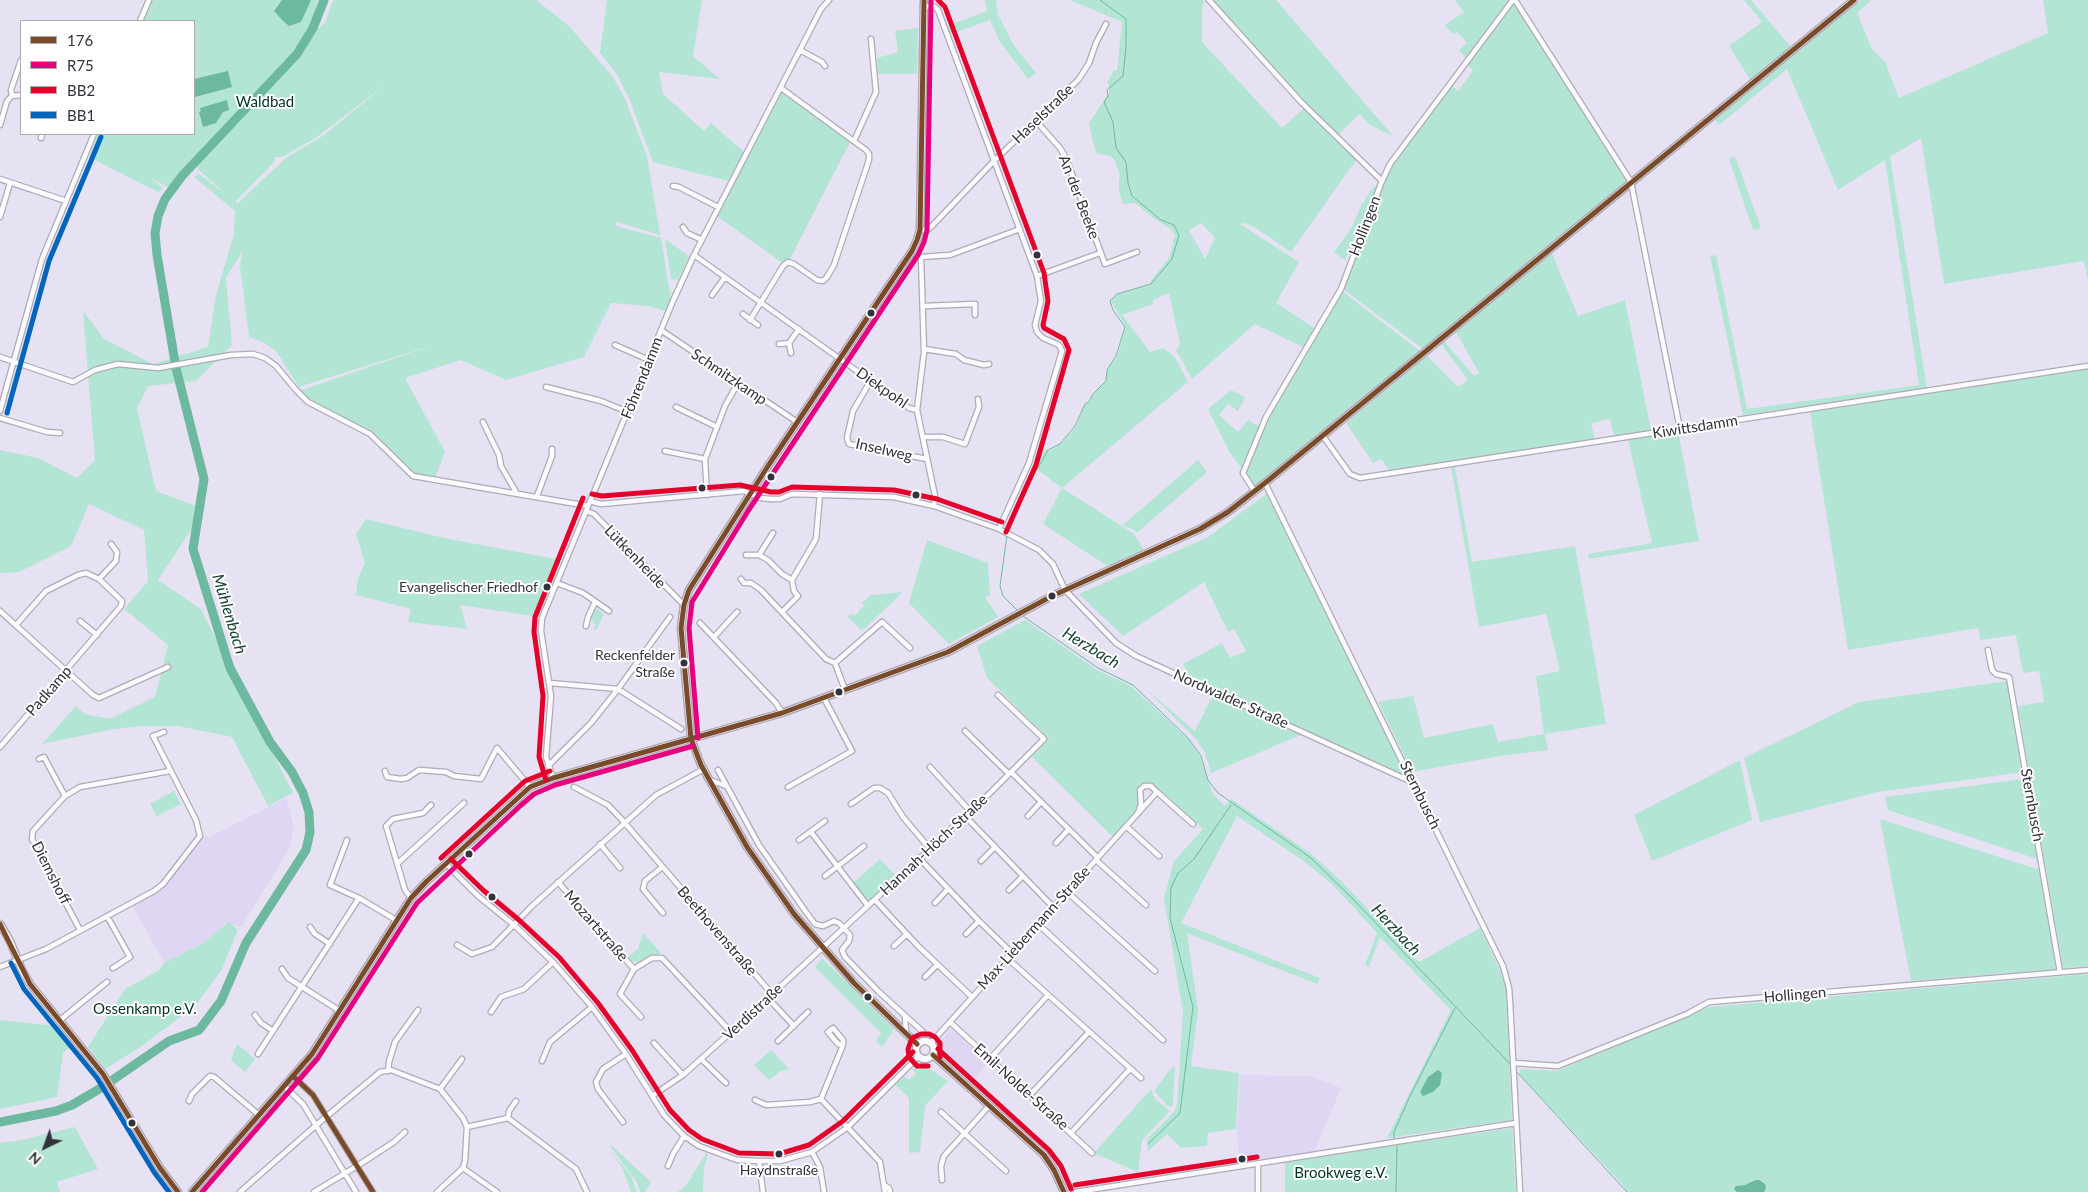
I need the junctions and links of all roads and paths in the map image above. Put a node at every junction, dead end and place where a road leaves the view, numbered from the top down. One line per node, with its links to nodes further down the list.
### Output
1 (149, 0): 7 (street)
2 (829, 0): 10 (street, Föhrendamm)
3 (1209, 0): 22 (street, Hollingen)
4 (1514, 0): 22 (street); 24 (street)
5 (1854, 0): 24 (main road)
6 (924, 3): 20 (street); 31 (main road)
7 (140, 20)
8 (1106, 24): 16 (street, Haselstraße)
9 (871, 39): 19 (street)
10 (800, 50): 12 (street); 13 (street, Föhrendamm)
11 (20, 63): 15 (street)
12 (826, 66)
13 (781, 88): 19 (street); 27 (street, Föhrendamm)
14 (20, 95): 15 (street)
15 (12, 96): 17 (street)
16 (1036, 121): 20 (street, Haselstraße); 34 (street, An der Beeke)
17 (0, 125)
18 (94, 135): 26 (street)
19 (854, 141): 39 (street)
20 (994, 160): 30 (street); 31 (street, Haselstraße)
21 (0, 179): 23 (street)
22 (1382, 181): 80 (street, Hollingen)
23 (10, 182): 26 (street); 28 (street)
24 (1631, 182): 70 (street); 73 (main road)
25 (673, 186): 27 (street)
26 (66, 201): 55 (street)
27 (718, 207): 32 (street, Föhrendamm)
28 (0, 217)
29 (683, 227): 32 (street)
30 (1020, 229): 36 (street); 40 (street)
31 (920, 230): 53 (main road)
32 (702, 240): 35 (street, Föhrendamm)
33 (1137, 252): 34 (street, An der Beeke)
34 (1100, 253): 36 (street, An der Beeke)
35 (694, 255): 37 (street, Diekpohl); 46 (street, Föhrendamm)
36 (1037, 276): 87 (street)
37 (724, 277): 38 (street); 39 (street, Diekpohl)
38 (712, 295)
39 (762, 303): 43 (street); 45 (street, Diekpohl)
40 (924, 306): 42 (street); 50 (street)
41 (743, 314): 43 (street)
42 (975, 316)
43 (750, 320): 44 (street)
44 (758, 325)
45 (799, 329): 47 (street); 53 (street, Diekpohl)
46 (661, 330): 54 (street, Föhrendamm); 59 (street, Schmitzkamp)
47 (789, 343): 48 (street); 51 (street)
48 (779, 344)
49 (615, 345): 54 (street)
50 (924, 349): 56 (street); 63 (street)
51 (791, 353)
52 (0, 357): 55 (street)
53 (840, 358): 58 (street, Diekpohl); 68 (main road)
54 (649, 360): 65 (street, Föhrendamm)
55 (13, 362): 64 (street); 79 (street, Nordwalder Straße)
56 (989, 364)
57 (2088, 366): 70 (street, Kiwittsdamm)
58 (871, 380): 63 (street, Diekpohl); 77 (street, Inselweg)
59 (738, 383): 68 (street, Schmitzkamp); 69 (street)
60 (546, 387): 65 (street)
61 (978, 399): 72 (street)
62 (676, 407): 69 (street)
63 (917, 410): 72 (street)
64 (0, 411)
65 (628, 412): 85 (street, Föhrendamm)
66 (0, 418): 71 (street)
67 (484, 422): 79 (street)
68 (797, 422): 81 (main road)
69 (717, 427): 76 (street)
70 (1680, 429): 73 (street, Kiwittsdamm)
71 (60, 433)
72 (923, 436): 77 (street)
73 (1323, 436): 78 (main road)
74 (552, 449): 84 (street)
75 (665, 452): 76 (street)
76 (705, 459): 83 (street)
77 (927, 459): 86 (street)
78 (1266, 483): 80 (main road); 138 (street, Sternbusch)
79 (516, 492): 84 (street, Nordwalder Straße)
80 (1255, 492): 96 (main road)
81 (750, 494): 82 (street, Nordwalder Straße); 83 (street, Nordwalder Straße); 98 (main road)
82 (820, 494): 86 (street, Nordwalder Straße); 94 (street)
83 (707, 495): 85 (street, Nordwalder Straße)
84 (538, 496): 85 (street, Nordwalder Straße)
85 (588, 506): 95 (street, Föhrendamm); 98 (street, Lütkenheide)
86 (934, 506): 87 (street, Nordwalder Straße)
87 (999, 529): 96 (street, Nordwalder Straße)
88 (773, 533): 91 (street)
89 (110, 544): 92 (street)
90 (746, 555): 91 (street)
91 (760, 555): 94 (street)
92 (99, 579): 106 (street); 108 (street, Padkamp)
93 (741, 579): 102 (street)
94 (792, 580): 102 (street)
95 (557, 583): 97 (street); 115 (street, Föhrendamm)
96 (1065, 590): 117 (main road); 138 (street, Nordwalder Straße)
97 (595, 602): 100 (street); 107 (street)
98 (684, 605): 125 (main road)
99 (0, 611): 106 (street)
100 (609, 612)
101 (737, 612): 109 (street)
102 (782, 612): 112 (street)
103 (670, 617): 116 (street)
104 (80, 621): 108 (street)
105 (700, 623): 109 (street)
106 (16, 625): 114 (street)
107 (586, 626)
108 (97, 636): 114 (street, Padkamp)
109 (714, 637): 120 (street)
110 (910, 648): 112 (street)
111 (1988, 650): 215 (street, Sternbusch)
112 (836, 664): 117 (street)
113 (168, 667): 114 (street)
114 (67, 671): 126 (street, Padkamp)
115 (550, 683): 116 (street); 129 (street, Föhrendamm)
116 (618, 689): 121 (street); 129 (street)
117 (845, 690): 119 (main road)
118 (998, 695): 135 (street, Hannah-Höch-Straße)
119 (824, 698): 120 (main road); 141 (street)
120 (782, 713): 125 (main road)
121 (681, 729)
122 (965, 731): 135 (street)
123 (164, 732): 132 (street)
124 (0, 736): 126 (street)
125 (691, 740): 131 (main road); 136 (main road)
126 (5, 741): 127 (street, Padkamp)
127 (0, 747)
128 (39, 759): 144 (street)
129 (548, 766): 136 (street, Föhrendamm)
130 (930, 767): 149 (street)
131 (704, 769): 137 (main road); 154 (street)
132 (170, 770): 144 (street, Diemshoff); 189 (street)
133 (718, 770): 139 (street)
134 (384, 771): 140 (street)
135 (1010, 773): 145 (street); 149 (street, Hannah-Höch-Straße)
136 (553, 778): 140 (main road)
137 (710, 780): 139 (street); 203 (main road)
138 (1414, 783): 252 (street, Sternbusch)
139 (726, 786): 196 (street)
140 (530, 787): 171 (main road)
141 (788, 787)
142 (574, 788): 154 (street, Beethovenstraße)
143 (1158, 792): 150 (street, Max-Liebermann-Straße); 150 (street); 155 (street)
144 (65, 796): 197 (street, Diemshoff)
145 (1041, 802): 152 (street); 157 (street)
146 (464, 803): 170 (street)
147 (851, 804): 165 (street)
148 (431, 805): 170 (street)
149 (970, 811): 151 (street, Hannah-Höch-Straße)
150 (1138, 813): 156 (street, Max-Liebermann-Straße)
151 (965, 816): 164 (street); 165 (street, Hannah-Höch-Straße)
152 (1028, 816)
153 (825, 821): 158 (street)
154 (624, 822): 162 (street); 174 (street, Beethovenstraße)
155 (1194, 824)
156 (1126, 826): 166 (street); 168 (street, Max-Liebermann-Straße)
157 (1069, 829): 161 (street); 168 (street)
158 (811, 832): 160 (street); 172 (street)
159 (346, 840): 181 (street)
160 (799, 840)
161 (1056, 843)
162 (600, 844): 173 (street); 177 (street)
163 (864, 846): 172 (street)
164 (994, 848): 169 (street); 176 (street)
165 (930, 849): 167 (street, Hannah-Höch-Straße)
166 (1159, 856)
167 (919, 858): 178 (street); 183 (street, Hannah-Höch-Straße)
168 (1097, 859): 180 (street, Max-Liebermann-Straße); 185 (street)
169 (981, 861)
170 (398, 863): 182 (street)
171 (446, 864): 182 (main road); 193 (street)
172 (836, 867): 175 (street); 186 (street)
173 (620, 868)
174 (662, 868): 188 (street, Beethovenstraße); 220 (street, Beethovenstraße)
175 (826, 876)
176 (1022, 877): 179 (street); 187 (street)
177 (558, 882): 193 (street); 212 (street, Mozartstraße)
178 (948, 889): 184 (street); 191 (street)
179 (1010, 890)
180 (1066, 892): 187 (street, Max-Liebermann-Straße); 214 (street)
181 (360, 898): 190 (street); 200 (street)
182 (411, 898): 190 (main road)
183 (875, 900): 186 (street, Hannah-Höch-Straße); 198 (street)
184 (935, 903)
185 (1146, 904)
186 (868, 906): 196 (street, Hannah-Höch-Straße)
187 (1053, 907): 194 (street, Max-Liebermann-Straße)
188 (663, 913)
189 (107, 916): 197 (street); 210 (street)
190 (396, 920): 224 (main road)
191 (978, 921): 199 (street); 204 (street)
192 (0, 924): 206 (main road)
193 (514, 924): 201 (street); 207 (street)
194 (1038, 924): 204 (street, Max-Liebermann-Straße); 238 (street)
195 (310, 927): 200 (street)
196 (844, 928): 203 (street, Hannah-Höch-Straße); 228 (street)
197 (80, 930): 206 (street)
198 (906, 934): 202 (street); 208 (street)
199 (966, 934)
200 (330, 944): 218 (street)
201 (457, 945)
202 (894, 946)
203 (822, 947): 220 (street, Verdistraße); 236 (main road)
204 (1012, 952): 205 (street, Max-Liebermann-Straße)
205 (1007, 958): 219 (street); 221 (street, Max-Liebermann-Straße)
206 (18, 960): 209 (street); 230 (main road)
207 (553, 962): 222 (street); 225 (street)
208 (937, 965): 216 (street); 221 (street)
209 (0, 967)
210 (113, 968)
211 (282, 969): 218 (street)
212 (634, 969): 229 (street, Mozartstraße); 235 (street, Mozartstraße)
213 (2088, 970): 215 (street, Hollingen)
214 (1155, 971)
215 (2060, 972): 252 (street, Hollingen)
216 (925, 977)
217 (107, 982): 230 (street)
218 (302, 987): 224 (street); 233 (street)
219 (1048, 995): 237 (street); 250 (street)
220 (770, 996): 232 (street, Beethovenstraße); 235 (street, Verdistraße)
221 (972, 997): 231 (street, Max-Liebermann-Straße)
222 (592, 1007): 245 (street); 251 (street)
223 (418, 1010): 254 (street)
224 (340, 1011): 256 (main road)
225 (491, 1012)
226 (808, 1012): 232 (street)
227 (255, 1015): 233 (street)
228 (905, 1016): 234 (street); 236 (street)
229 (641, 1017)
230 (60, 1020): 293 (main road)
231 (950, 1022): 241 (street, Max-Liebermann-Straße); 250 (street, Emil-Nolde-Straße)
232 (794, 1026): 239 (street)
233 (273, 1031): 244 (street)
234 (922, 1031)
235 (731, 1032): 249 (street, Verdistraße)
236 (906, 1032): 242 (main road)
237 (1088, 1032): 253 (street); 262 (street)
238 (1163, 1040)
239 (778, 1041)
240 (654, 1043): 255 (street)
241 (931, 1043): 242 (main road); 247 (main road)
242 (917, 1044): 246 (main road)
243 (843, 1045): 263 (street)
244 (258, 1054)
245 (626, 1054): 261 (street); 272 (street)
246 (918, 1056): 247 (main road); 275 (street)
247 (933, 1056): 267 (main road)
248 (462, 1059): 260 (street)
249 (701, 1059): 255 (street, Verdistraße); 258 (street)
250 (990, 1059): 262 (street, Emil-Nolde-Straße)
251 (542, 1061)
252 (1514, 1064): 273 (street, Sternbusch)
253 (1130, 1069): 257 (street); 278 (street)
254 (388, 1071): 260 (street); 270 (street)
255 (683, 1075): 261 (street, Verdistraße)
256 (293, 1076): 259 (main road); 270 (street)
257 (1141, 1078)
258 (726, 1083)
259 (284, 1086): 269 (main road); 274 (street)
260 (440, 1089): 276 (street)
261 (652, 1096): 280 (street)
262 (1030, 1096): 278 (street, Emil-Nolde-Straße)
263 (821, 1099): 264 (street); 275 (street)
264 (755, 1100)
265 (189, 1101): 269 (street)
266 (516, 1101): 271 (street)
267 (989, 1106): 279 (street); 306 (main road)
268 (941, 1112): 279 (street)
269 (259, 1115): 294 (main road)
270 (326, 1116): 274 (street); 285 (street)
271 (508, 1118): 276 (street); 301 (street)
272 (623, 1122)
273 (1516, 1123): 284 (street); 309 (street, Sternbusch)
274 (316, 1124): 289 (street); 295 (street)
275 (848, 1126): 281 (street); 291 (street)
276 (467, 1127): 287 (street)
277 (405, 1132): 285 (street)
278 (1071, 1132): 282 (street, Emil-Nolde-Straße)
279 (964, 1133): 288 (street); 290 (street)
280 (684, 1136): 283 (street); 286 (street)
281 (812, 1152): 283 (street); 303 (street)
282 (1092, 1153)
283 (759, 1161): 302 (street)
284 (1258, 1164): 292 (street); 308 (street)
285 (357, 1166): 289 (street); 298 (street)
286 (668, 1166)
287 (463, 1168): 299 (street); 300 (street)
288 (1006, 1170)
289 (345, 1172): 296 (street); 297 (street)
290 (942, 1180)
291 (884, 1185): 304 (street); 305 (street)
292 (1103, 1190): 307 (street)
293 (178, 1192)
294 (192, 1192)
295 (240, 1192)
296 (314, 1192)
297 (356, 1192)
298 (373, 1192)
299 (437, 1192)
300 (497, 1192)
301 (587, 1192)
302 (763, 1192)
303 (824, 1192)
304 (885, 1192)
305 (890, 1192)
306 (1064, 1192)
307 (1076, 1192)
308 (1258, 1192)
309 (1520, 1192)

